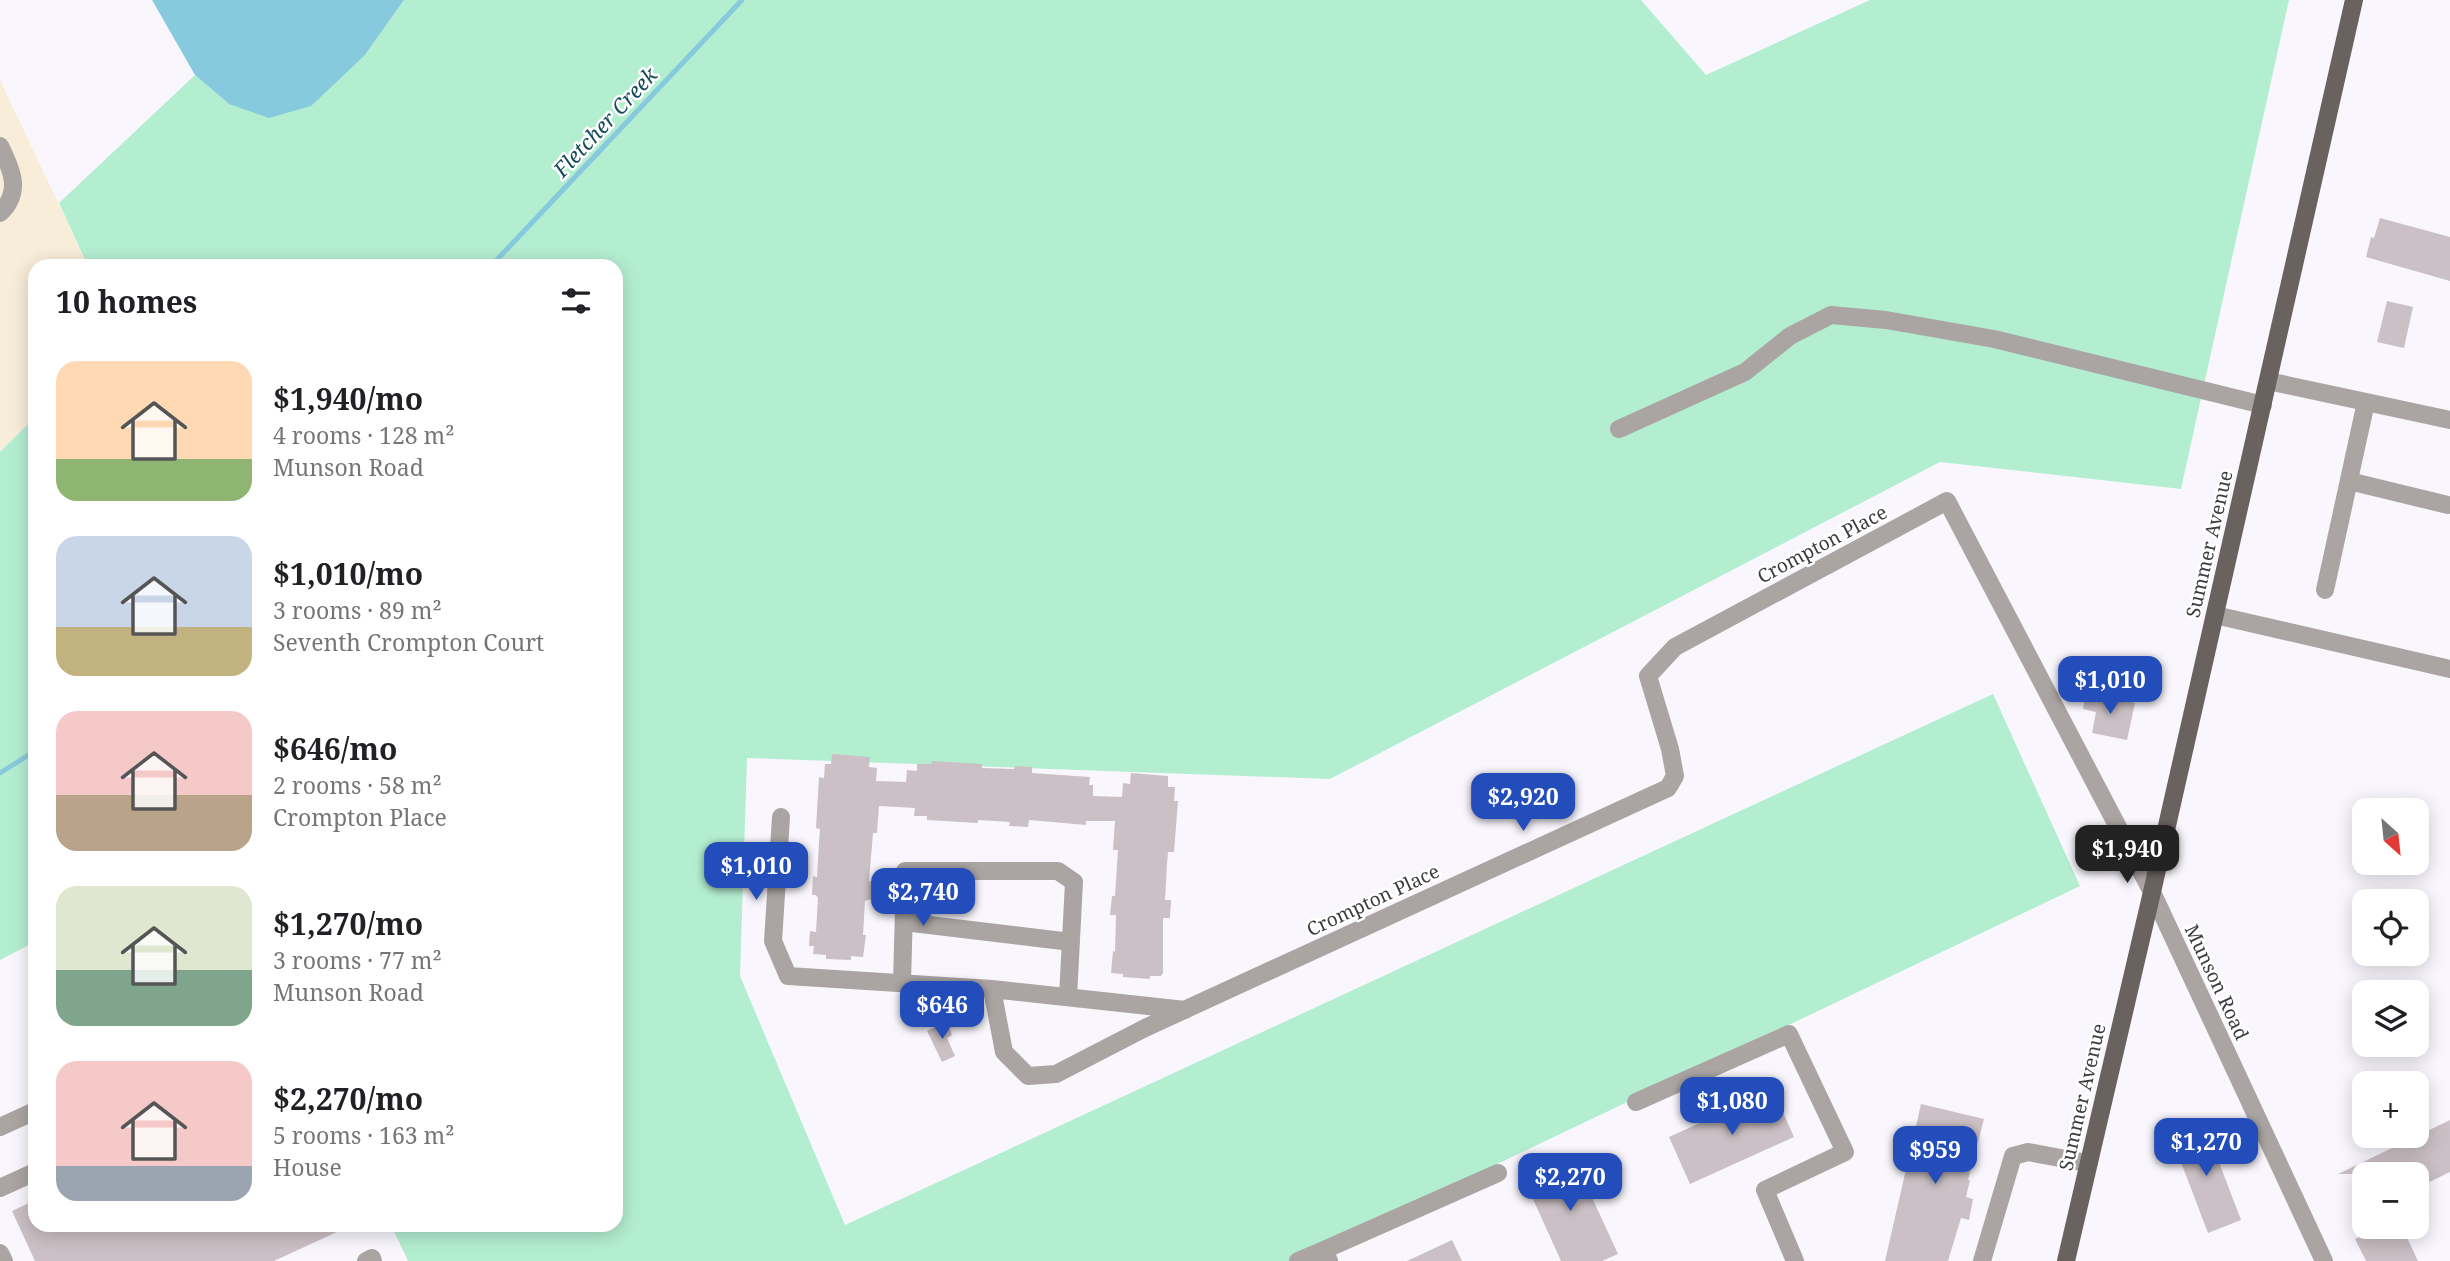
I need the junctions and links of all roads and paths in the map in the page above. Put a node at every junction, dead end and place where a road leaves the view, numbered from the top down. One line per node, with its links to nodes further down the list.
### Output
1 (2354, 0): 4 (main road, Summer Avenue)
2 (0, 146): 3 (street)
3 (0, 213)
4 (2268, 381): 5 (street); 6 (main road, Summer Avenue)
5 (2366, 402): 7 (street); 9 (street)
6 (2263, 405): 8 (street); 13 (main road, Summer Avenue)
7 (2450, 420)
8 (1619, 429)
9 (2349, 481): 11 (street); 12 (street)
10 (1947, 501): 16 (street, Munson Road); 22 (street, Crompton Place)
11 (2448, 505)
12 (2325, 590)
13 (2215, 615): 14 (street); 16 (main road, Summer Avenue)
14 (2450, 669)
15 (781, 817): 19 (street)
16 (2152, 892): 26 (main road, Summer Avenue); 37 (street, Munson Road)
17 (904, 922): 18 (street); 18 (street); 19 (street)
18 (1071, 942): 21 (street)
19 (902, 983): 20 (street)
20 (992, 989): 21 (street); 22 (street, Crompton Place)
21 (1068, 997): 22 (street)
22 (1185, 1010)
23 (1636, 1102): 34 (street)
24 (28, 1114): 25 (street)
25 (0, 1127)
26 (2087, 1163): 35 (street); 36 (main road, Summer Avenue)
27 (1498, 1173): 31 (street)
28 (28, 1175): 29 (street)
29 (0, 1188)
30 (0, 1253): 32 (street)
31 (1326, 1255): 33 (street)
32 (4, 1261)
33 (1298, 1261)
34 (1795, 1261)
35 (1982, 1261)
36 (2066, 1261)
37 (2323, 1261)

